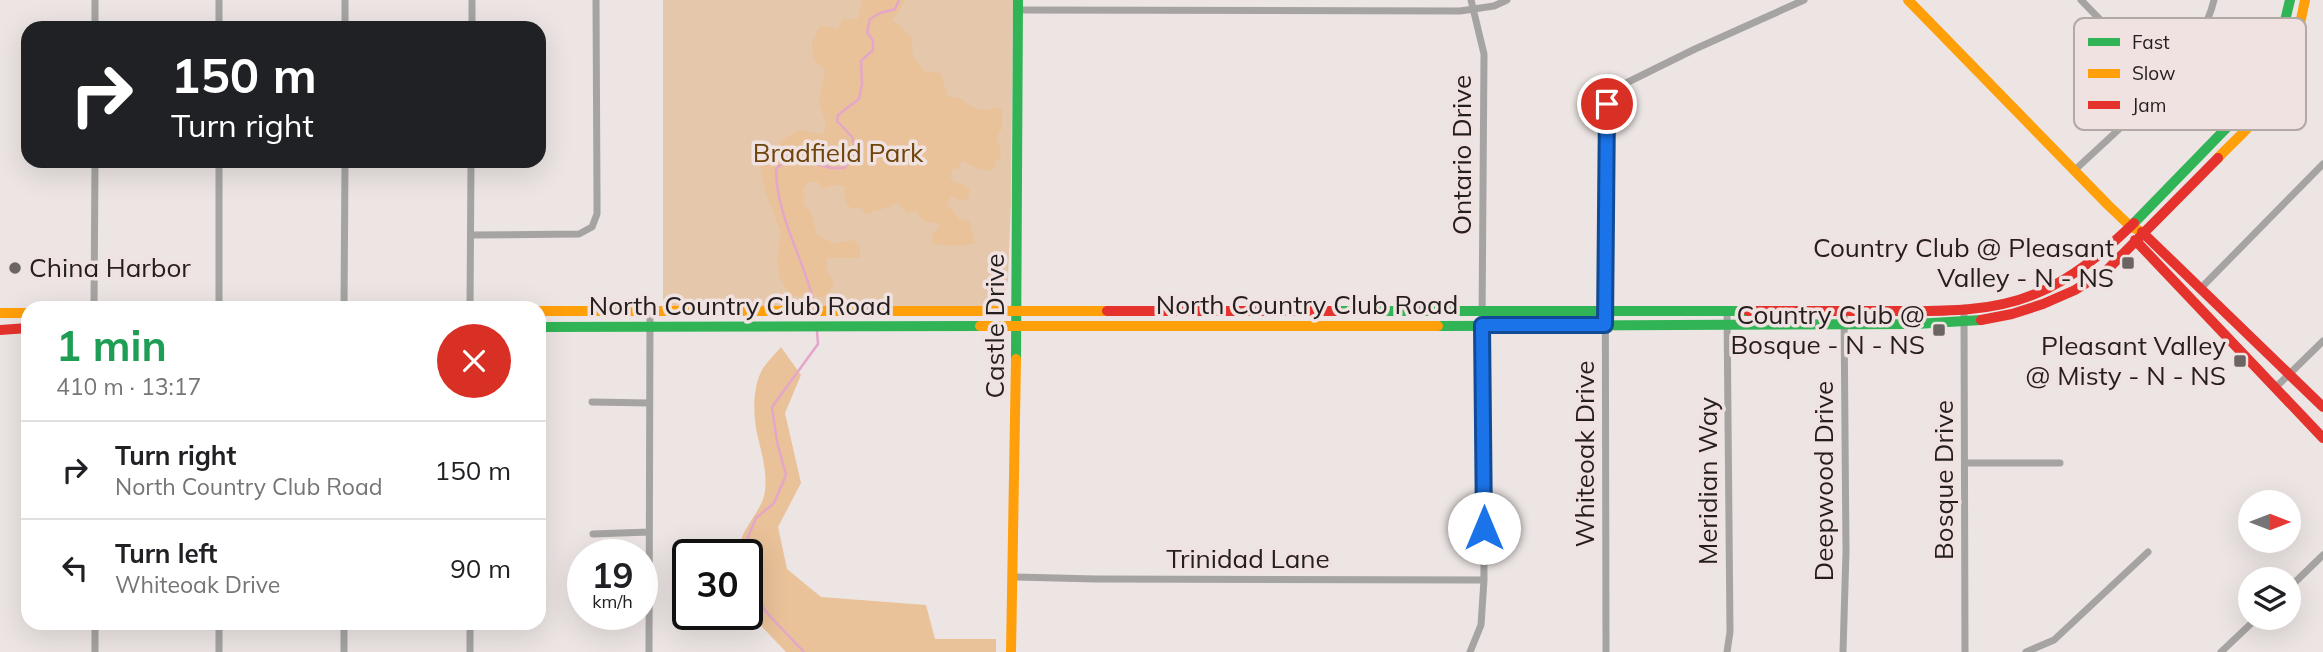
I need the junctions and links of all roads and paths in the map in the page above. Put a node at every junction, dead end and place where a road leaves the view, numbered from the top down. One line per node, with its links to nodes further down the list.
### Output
1 (95, 0): 25 (street)
2 (219, 0): 26 (street)
3 (345, 0): 27 (street)
4 (472, 0): 28 (street)
5 (596, 0): 40 (street)
6 (1220, 0): 18 (street)
7 (1340, 0): 19 (street)
8 (1471, 0): 20 (street, Ontario Drive)
9 (1507, 0): 20 (street)
10 (1804, 0): 52 (street, Whiteoak Drive)
11 (1908, 0): 37 (main road)
12 (2081, 0): 21 (street)
13 (2214, 0): 22 (street)
14 (2290, 0): 23 (main road, North Country Club Road)
15 (2305, 0): 24 (main road, North Country Club Road)
16 (1101, 4): 17 (street); 18 (street)
17 (1018, 5): 56 (main road, Castle Drive)
18 (1220, 9): 19 (street)
19 (1339, 10): 20 (street)
20 (1474, 10): 51 (street, Ontario Drive)
21 (2099, 18)
22 (2208, 18)
23 (2287, 18)
24 (2301, 18)
25 (95, 21)
26 (219, 21)
27 (345, 21)
28 (471, 21)
29 (2116, 130): 37 (street)
30 (2224, 130): 38 (main road, North Country Club Road)
31 (2246, 130): 39 (main road, North Country Club Road)
32 (2323, 164): 42 (street)
33 (95, 168): 43 (street)
34 (219, 168): 44 (street)
35 (345, 168): 45 (street)
36 (471, 168): 40 (street)
37 (2075, 170): 38 (main road)
38 (2130, 226): 39 (main road); 41 (main road); 47 (main road, North Country Club Road)
39 (2145, 233): 41 (main road, North Country Club Road); 42 (main road)
40 (471, 235): 46 (street)
41 (2136, 243): 59 (main road, North Country Club Road); 73 (main road)
42 (2200, 289): 72 (main road)
43 (94, 301)
44 (219, 301)
45 (344, 301)
46 (470, 301)
47 (1964, 308): 53 (main road, North Country Club Road); 59 (street, Bosque Drive)
48 (1727, 310): 52 (main road, North Country Club Road); 53 (main road, North Country Club Road); 62 (street, Meridian Way)
49 (741, 311): 55 (main road, North Country Club Road); 56 (main road, North Country Club Road); 67 (main road)
50 (1239, 311): 51 (main road, North Country Club Road); 56 (main road, North Country Club Road); 63 (main road)
51 (1482, 311): 52 (main road, North Country Club Road); 60 (street, Ontario Drive)
52 (1605, 311): 61 (street, Whiteoak Drive)
53 (1844, 311): 64 (street, Deepwood Drive)
54 (546, 312): 55 (main road, North Country Club Road)
55 (650, 312): 66 (street)
56 (1016, 312): 68 (main road, Castle Drive)
57 (0, 313): 58 (main road)
58 (21, 313)
59 (1964, 324): 64 (main road, North Country Club Road); 78 (street, Bosque Drive)
60 (1482, 325): 61 (main road, North Country Club Road); 63 (main road, North Country Club Road); 86 (street, Ontario Drive)
61 (1605, 325): 62 (main road, North Country Club Road); 99 (street, Whiteoak Drive)
62 (1727, 325): 64 (main road, North Country Club Road); 100 (street, Meridian Way)
63 (1239, 326): 68 (main road, North Country Club Road)
64 (1844, 326): 101 (street, Deepwood Drive)
65 (546, 327): 66 (main road, North Country Club Road)
66 (650, 327): 67 (main road, North Country Club Road); 75 (street)
67 (741, 327): 68 (main road, North Country Club Road)
68 (1016, 327): 85 (main road, Castle Drive)
69 (21, 328): 70 (main road)
70 (0, 330)
71 (2323, 341): 72 (street)
72 (2289, 374): 73 (street); 76 (main road)
73 (2275, 388): 77 (main road)
74 (592, 402): 75 (street)
75 (649, 403): 80 (street)
76 (2323, 407)
77 (2323, 438)
78 (1966, 463): 79 (street); 102 (street, Bosque Drive)
79 (2060, 463)
80 (649, 532): 81 (street); 96 (street)
81 (593, 534)
82 (2148, 552): 104 (street)
83 (2323, 555): 84 (street)
84 (2301, 576)
85 (1012, 577): 86 (street, Trinidad Lane); 97 (main road, Castle Drive)
86 (1484, 580): 98 (street, Ontario Drive)
87 (95, 630): 92 (street)
88 (219, 630): 93 (street)
89 (344, 630): 94 (street)
90 (470, 630): 95 (street)
91 (2244, 630): 105 (street)
92 (95, 652)
93 (219, 652)
94 (344, 652)
95 (470, 652)
96 (649, 652)
97 (1011, 652)
98 (1470, 652)
99 (1606, 652)
100 (1727, 652)
101 (1843, 652)
102 (1965, 652): 103 (street)
103 (1974, 652)
104 (2026, 652)
105 (2221, 652)

